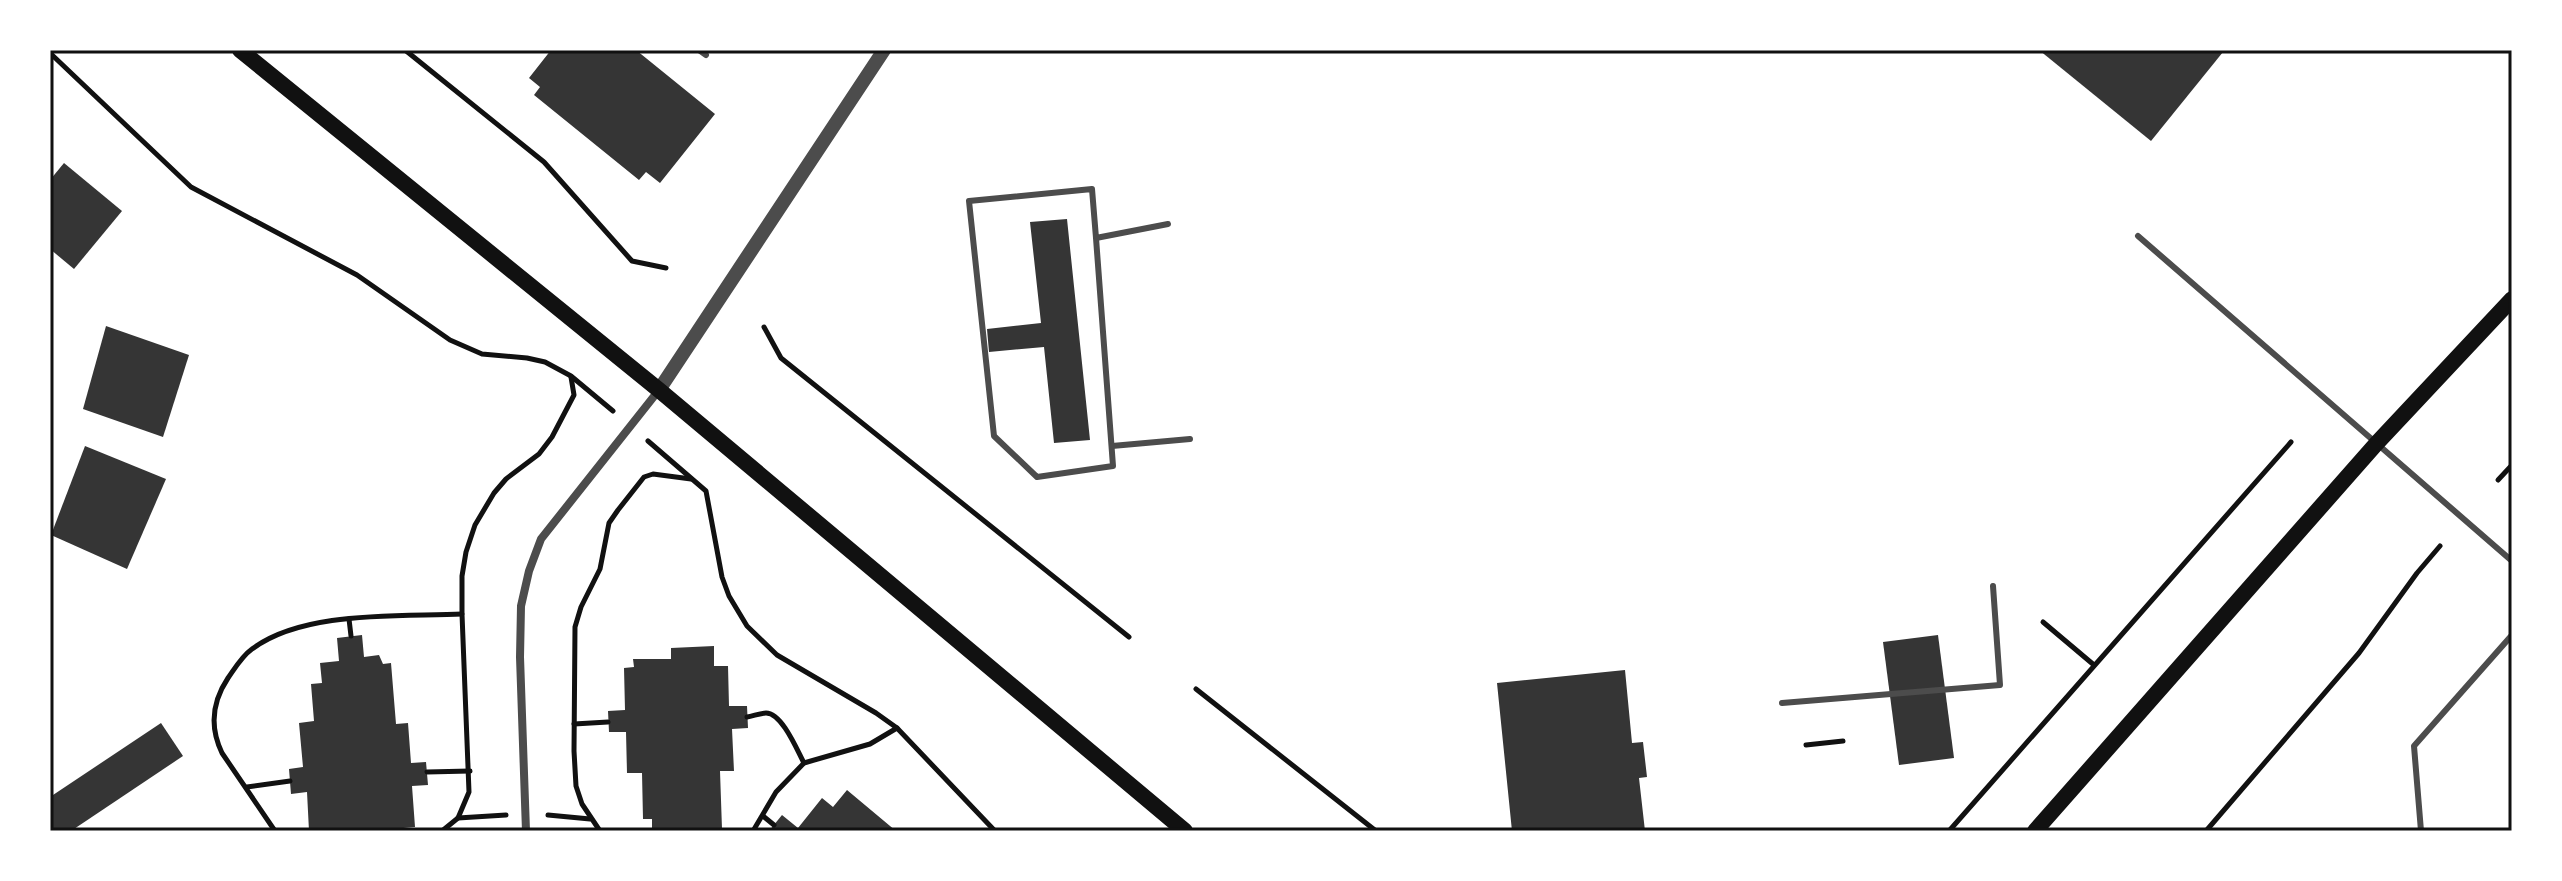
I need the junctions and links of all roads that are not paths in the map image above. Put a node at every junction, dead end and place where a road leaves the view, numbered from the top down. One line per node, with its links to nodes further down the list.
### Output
1 (240, 50): 7 (main road)
2 (884, 50): 7 (street)
3 (1168, 224): 5 (lane)
4 (2138, 236): 9 (lane)
5 (1096, 238): 10 (lane); 10 (lane)
6 (2512, 299): 9 (main road)
7 (659, 390): 15 (street); 16 (main road)
8 (1190, 439): 10 (lane)
9 (2376, 444): 11 (lane); 17 (main road)
10 (1112, 446)
11 (2512, 561)
12 (1993, 586): 14 (lane)
13 (2512, 635): 18 (lane)
14 (1782, 703)
15 (526, 831)
16 (1185, 831)
17 (2035, 831)
18 (2421, 831)

